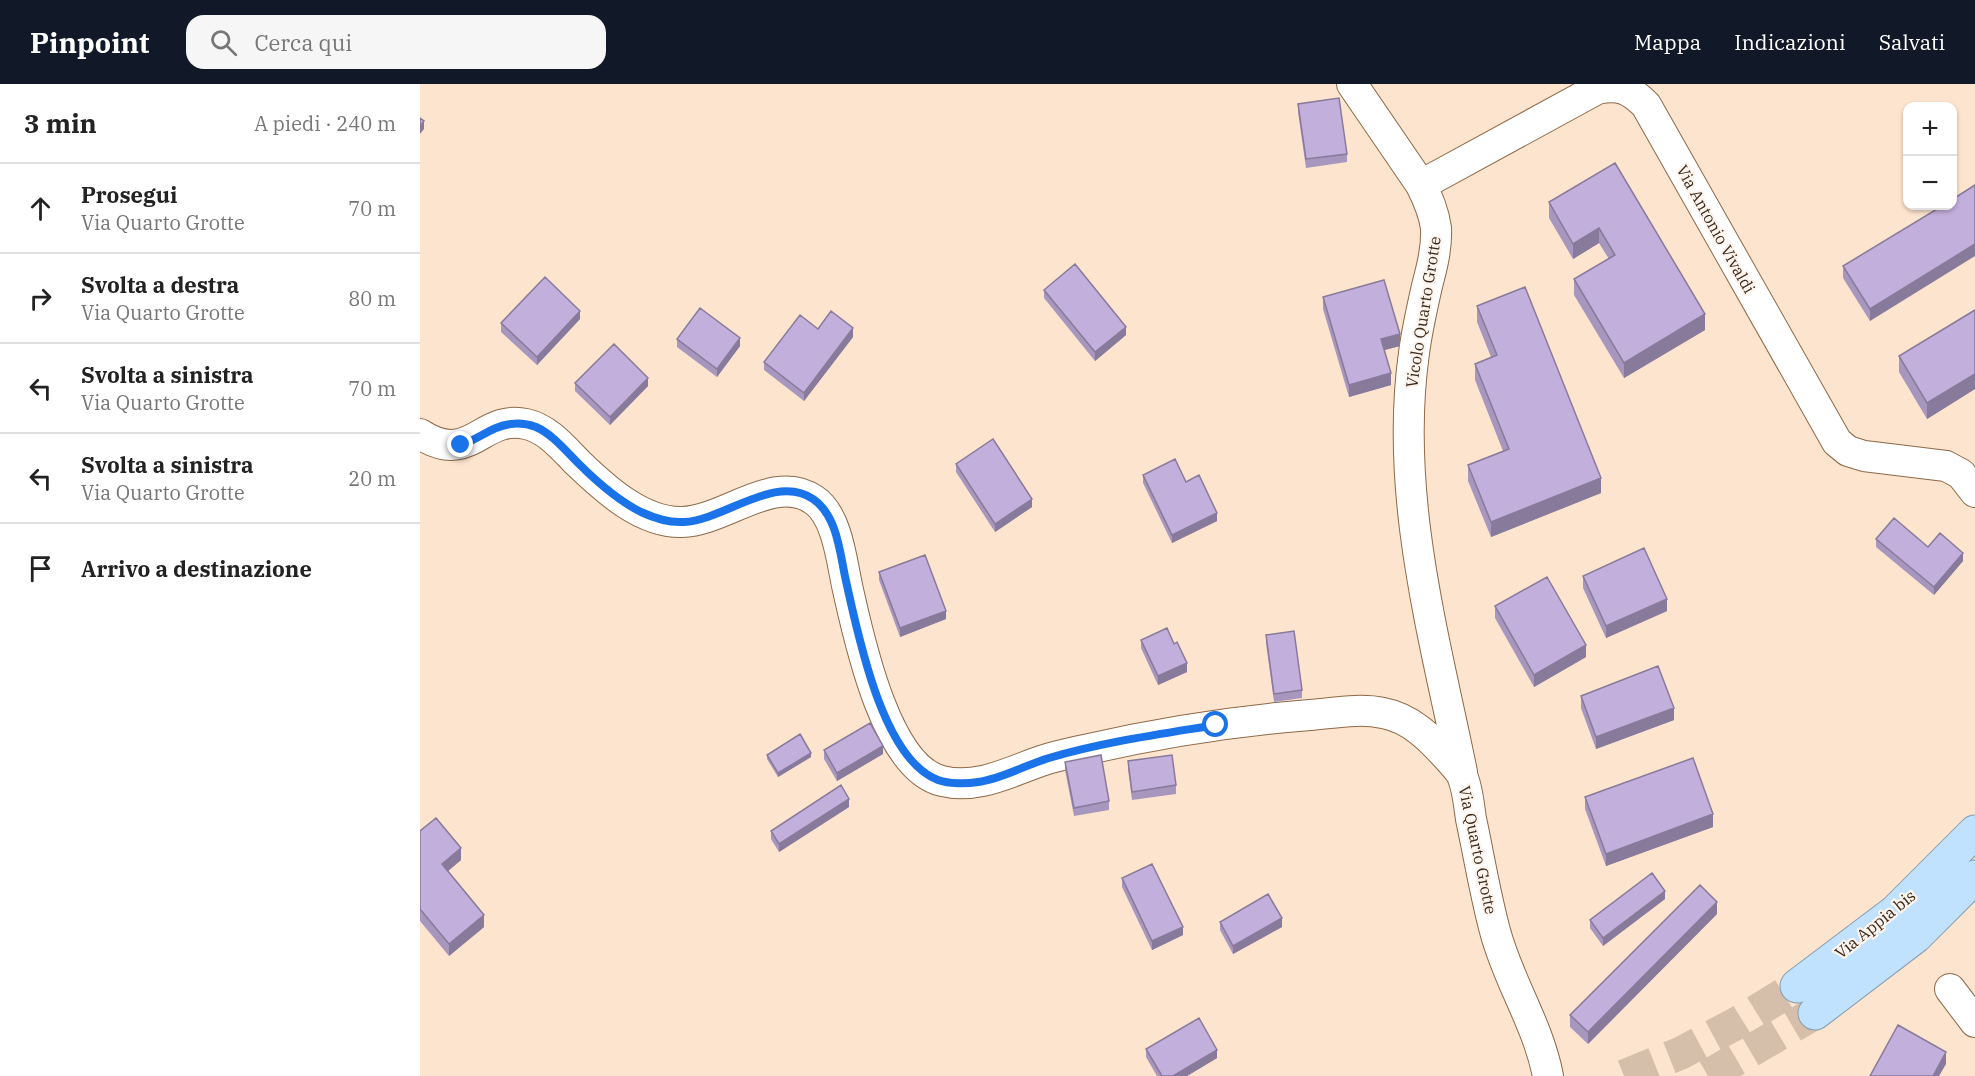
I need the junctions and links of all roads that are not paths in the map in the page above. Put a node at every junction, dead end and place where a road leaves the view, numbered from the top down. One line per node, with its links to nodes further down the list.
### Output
1 (1352, 84): 2 (street, Vicolo Quarto Grotte)
2 (1421, 185): 4 (street, Via Antonio Vivaldi); 5 (street, Vicolo Quarto Grotte)
3 (420, 434): 5 (street, Via Quarto Grotte)
4 (1975, 492)
5 (1462, 775): 12 (street, Via Quarto Grotte)
6 (1975, 832): 8 (highway, Via Appia bis)
7 (1975, 877): 10 (highway, Via Appia bis)
8 (1797, 986)
9 (1950, 989): 11 (street)
10 (1815, 1013)
11 (1975, 1022)
12 (1548, 1076)

